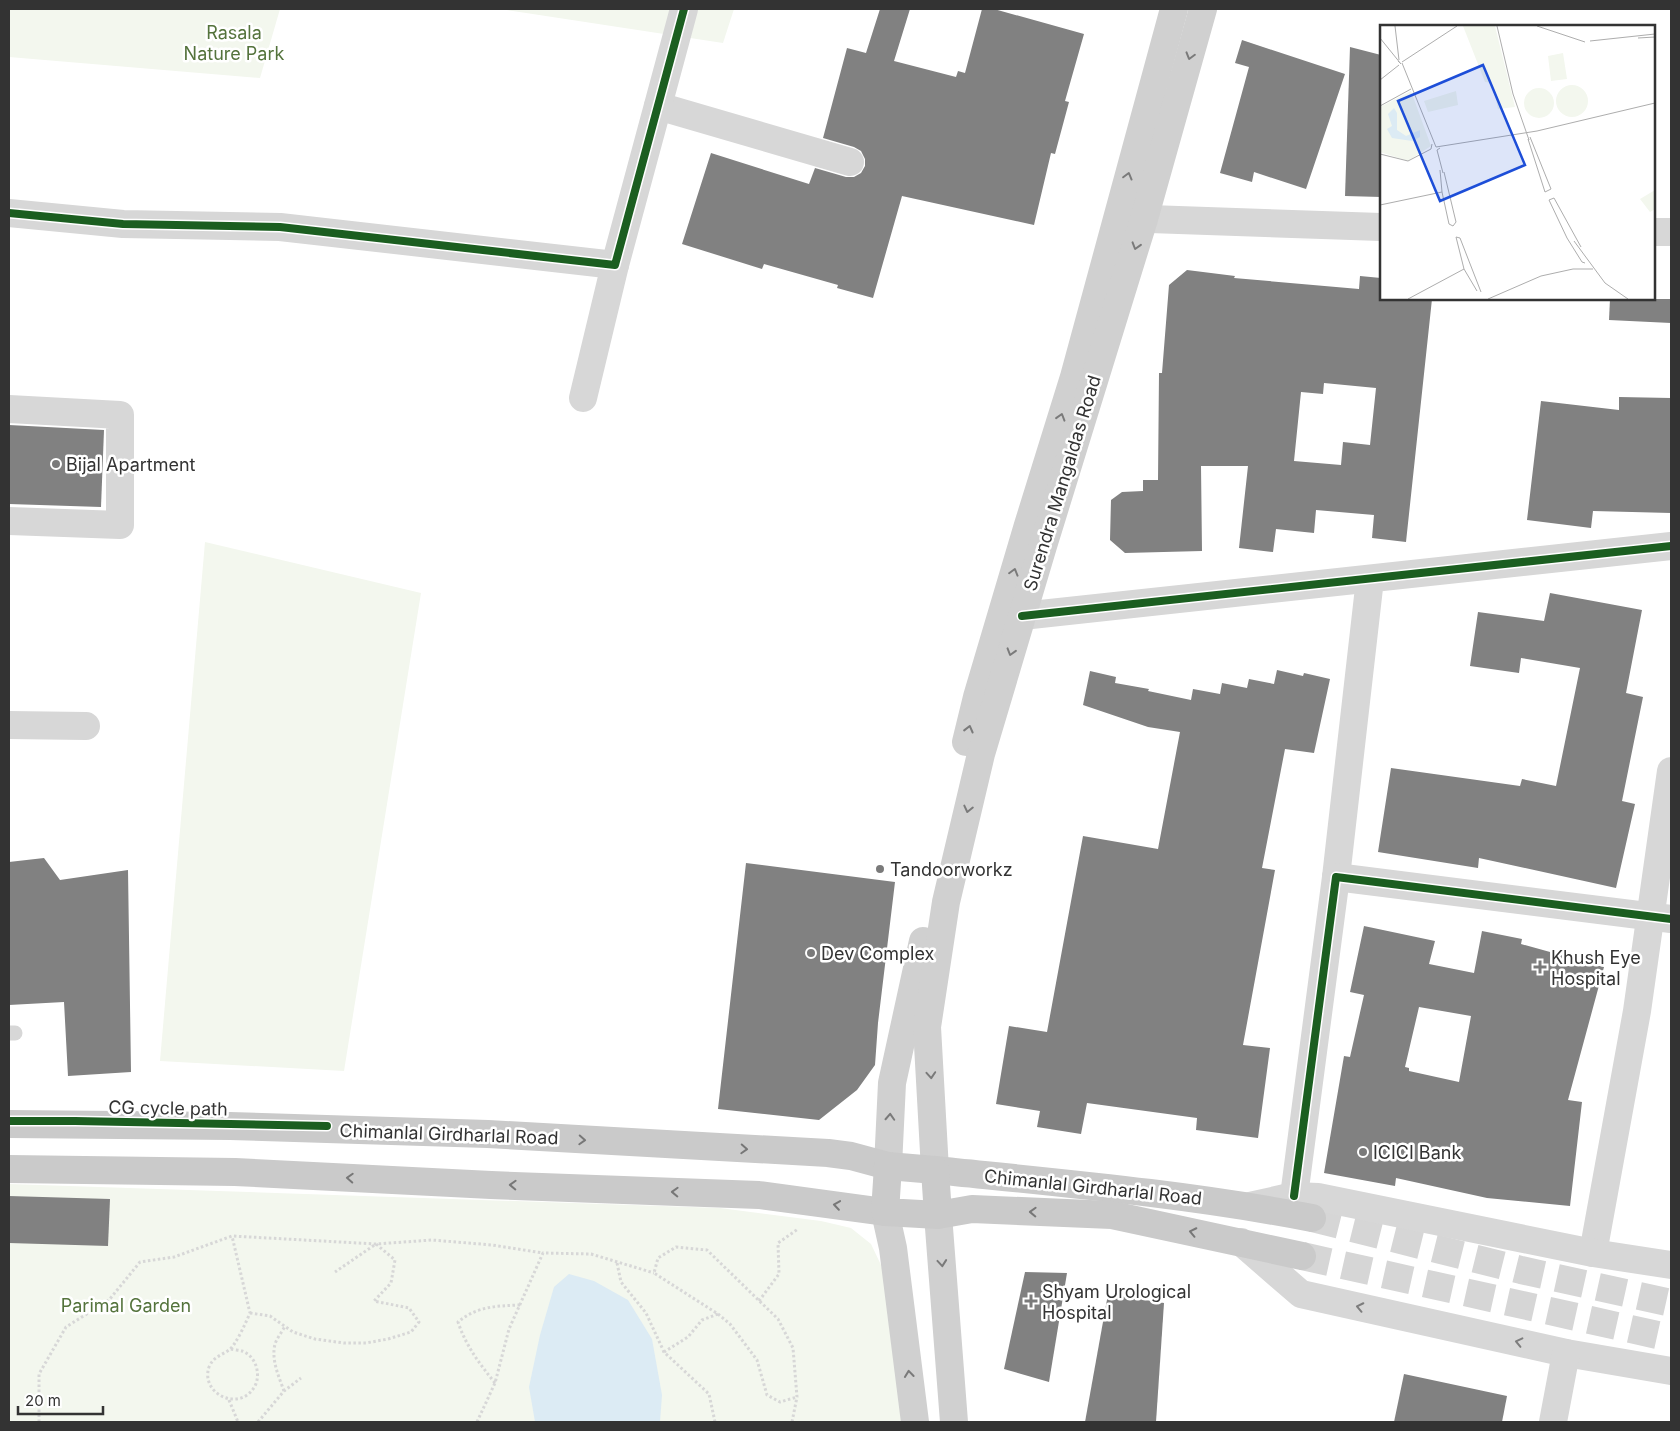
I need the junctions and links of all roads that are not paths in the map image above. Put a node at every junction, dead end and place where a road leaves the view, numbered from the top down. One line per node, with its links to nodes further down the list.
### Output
1 (684, 9): 4 (street)
2 (1174, 9): 7 (main road, Surendra Mangaldas Road, one-way to 2)
3 (1203, 9): 8 (main road, Surendra Mangaldas Road, one-way to 8)
4 (658, 106): 5 (street); 12 (street)
5 (850, 162)
6 (9, 213): 12 (street)
7 (1117, 217): 8 (street); 25 (main road, Surendra Mangaldas Road, one-way to 7)
8 (1144, 219): 9 (street); 18 (main road, Surendra Mangaldas Road, one-way to 18)
9 (1380, 226)
10 (1655, 232): 11 (street)
11 (1671, 232)
12 (615, 265): 13 (street)
13 (583, 398)
14 (9, 409): 15 (street)
15 (9, 521)
16 (1671, 546): 17 (street)
17 (1370, 579): 18 (street); 22 (street)
18 (1022, 616): 27 (main road, Surendra Mangaldas Road, one-way to 27)
19 (9, 724): 20 (street)
20 (86, 726)
21 (1671, 771): 23 (street)
22 (1336, 877): 23 (street); 28 (street)
23 (1661, 918): 34 (street)
24 (9, 1124): 25 (main road, Chimanlal Girdharlal Road, one-way to 25)
25 (888, 1166): 27 (main road, Chimanlal Girdharlal Road); 30 (main road)
26 (9, 1169): 30 (main road, one-way to 26)
27 (935, 1170): 29 (main road, Chimanlal Girdharlal Road); 31 (main road)
28 (1294, 1196): 29 (street); 34 (street)
29 (1250, 1206): 32 (main road, Chimanlal Girdharlal Road)
30 (885, 1212): 31 (main road, Chimanlal Girdharlal Road); 39 (main road, one-way to 30)
31 (938, 1215): 33 (main road, Chimanlal Girdharlal Road, one-way to 31); 40 (main road, one-way to 40)
32 (1312, 1218)
33 (1241, 1242): 35 (main road, Chimanlal Girdharlal Road); 37 (street, one-way to 33)
34 (1593, 1253): 36 (street)
35 (1302, 1256)
36 (1671, 1265)
37 (1566, 1353): 38 (street); 41 (street)
38 (1671, 1371)
39 (915, 1422)
40 (954, 1422)
41 (1553, 1422)

